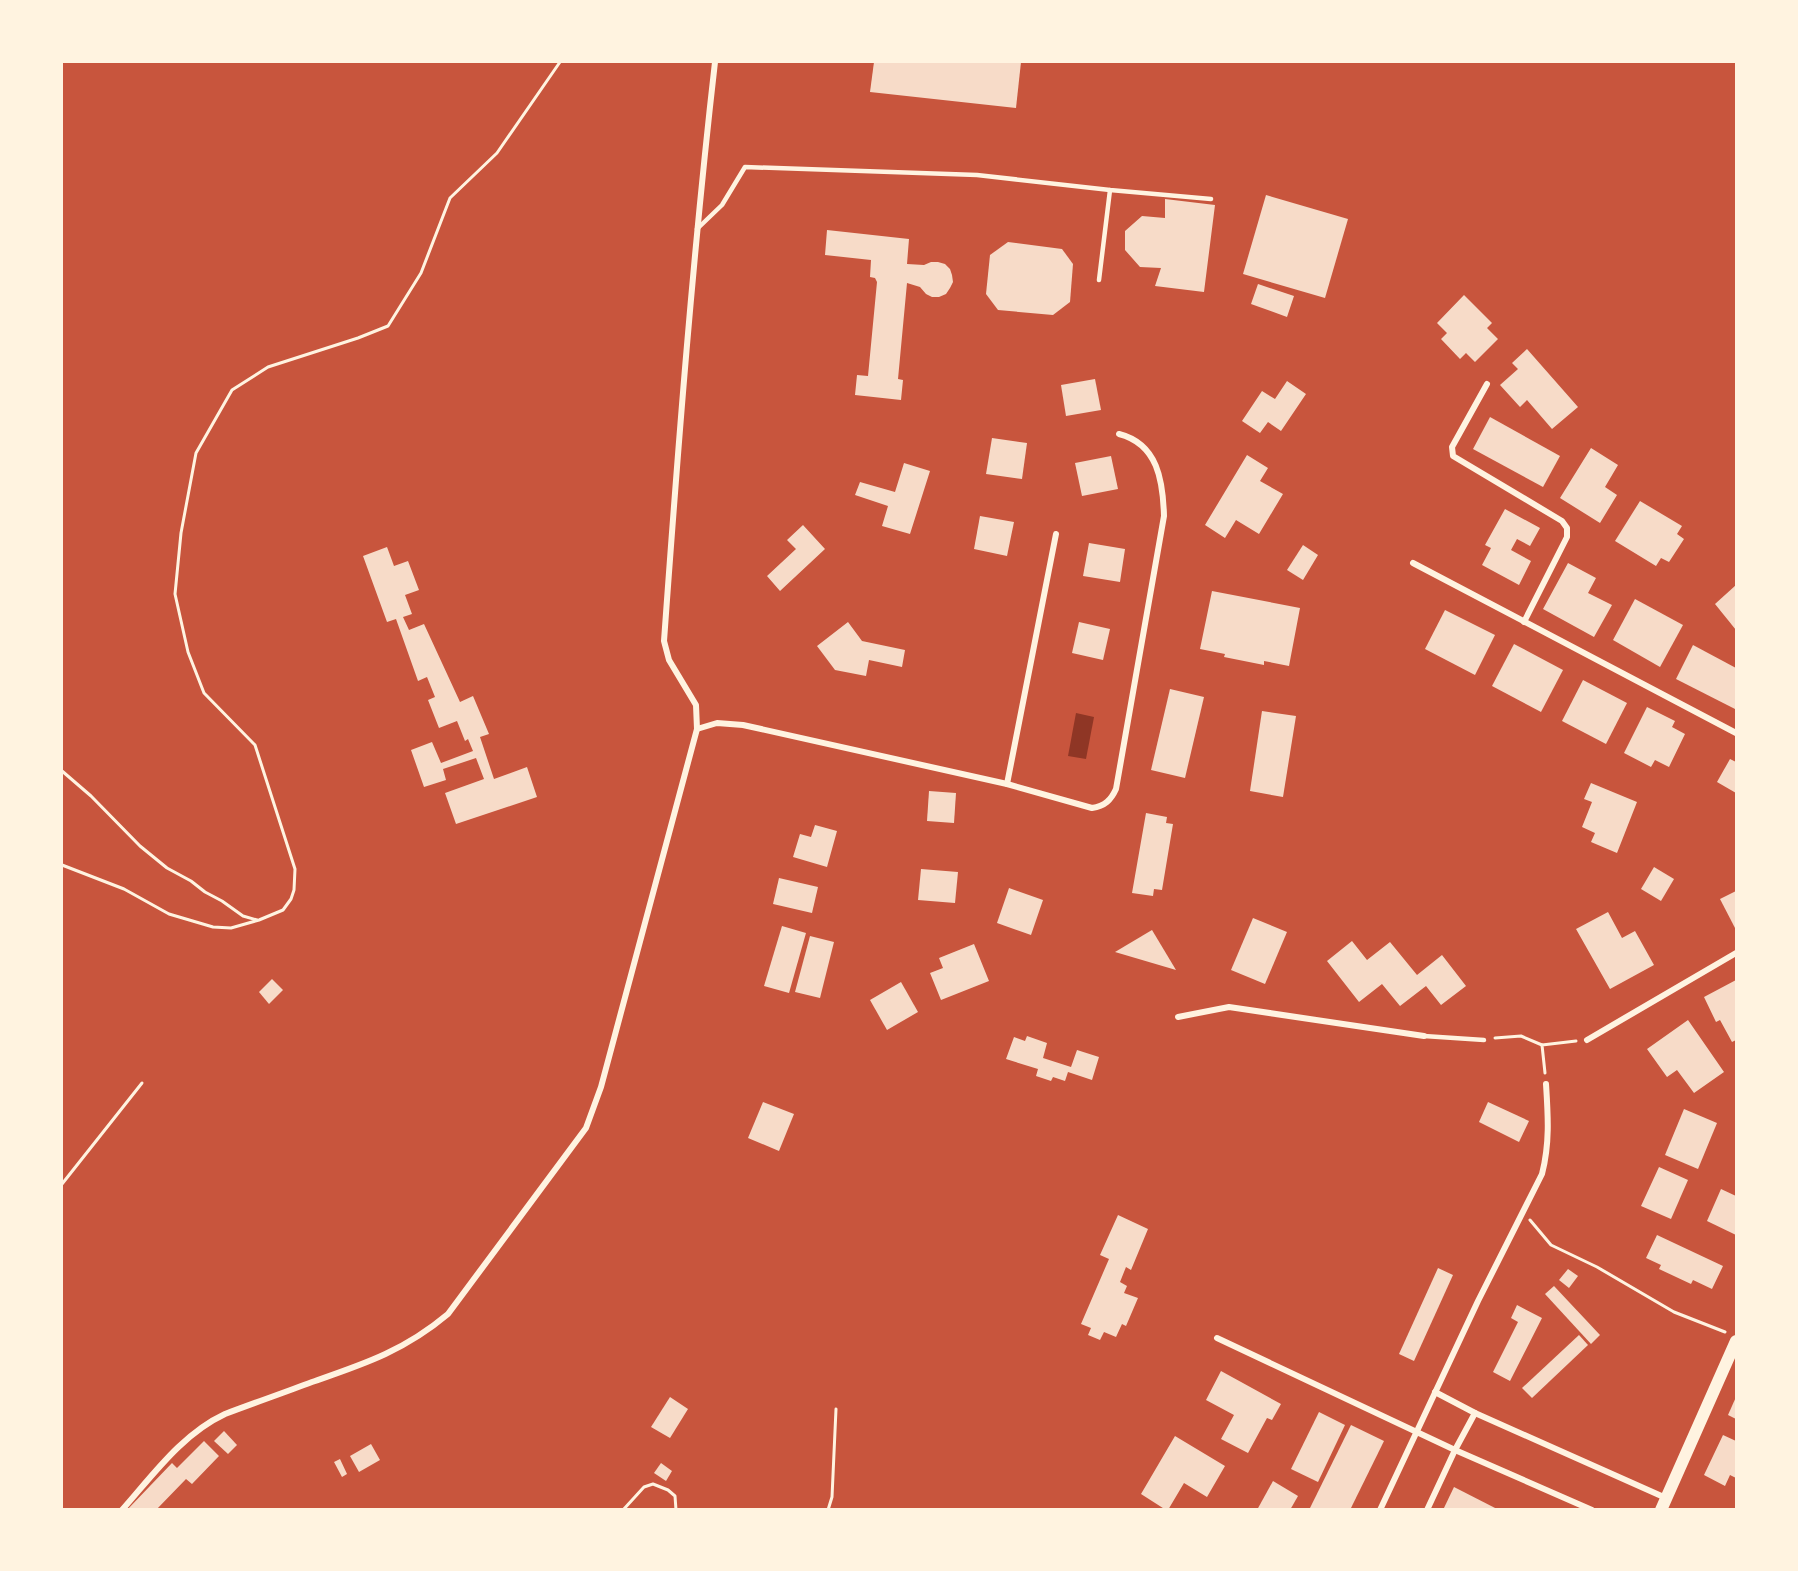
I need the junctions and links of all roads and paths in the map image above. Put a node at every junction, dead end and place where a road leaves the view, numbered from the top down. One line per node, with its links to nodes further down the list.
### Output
1 (560, 62): 17 (path)
2 (715, 62): 5 (street)
3 (1110, 190): 4 (lane); 5 (lane); 6 (lane)
4 (1211, 199)
5 (697, 229): 12 (street)
6 (1099, 280)
7 (1486, 384): 11 (street)
8 (1119, 434): 15 (street)
9 (1056, 534): 15 (street)
10 (1413, 563): 11 (street)
11 (1524, 622): 13 (street)
12 (697, 729): 15 (street); 36 (street)
13 (1737, 733)
14 (62, 771): 17 (path)
15 (1007, 784)
16 (62, 865): 17 (path)
17 (259, 920)
18 (1737, 953): 22 (street)
19 (1178, 1017): 20 (street)
20 (1424, 1035): 21 (lane)
21 (1484, 1040): 23 (path)
22 (1587, 1040): 23 (path)
23 (1542, 1045): 25 (path)
24 (142, 1083): 26 (path)
25 (1546, 1084): 27 (street)
26 (62, 1184)
27 (1523, 1211): 29 (path); 30 (street)
28 (1217, 1338): 33 (street)
29 (1734, 1338): 35 (main road)
30 (1435, 1392): 32 (street); 33 (street)
31 (836, 1409): 39 (path)
32 (1475, 1413): 34 (street); 35 (street)
33 (1417, 1431): 34 (street); 40 (street)
34 (1455, 1450): 41 (street); 42 (street)
35 (1664, 1504)
36 (122, 1509)
37 (623, 1509): 38 (path)
38 (676, 1509)
39 (828, 1509)
40 (1380, 1509)
41 (1427, 1509)
42 (1592, 1509)

